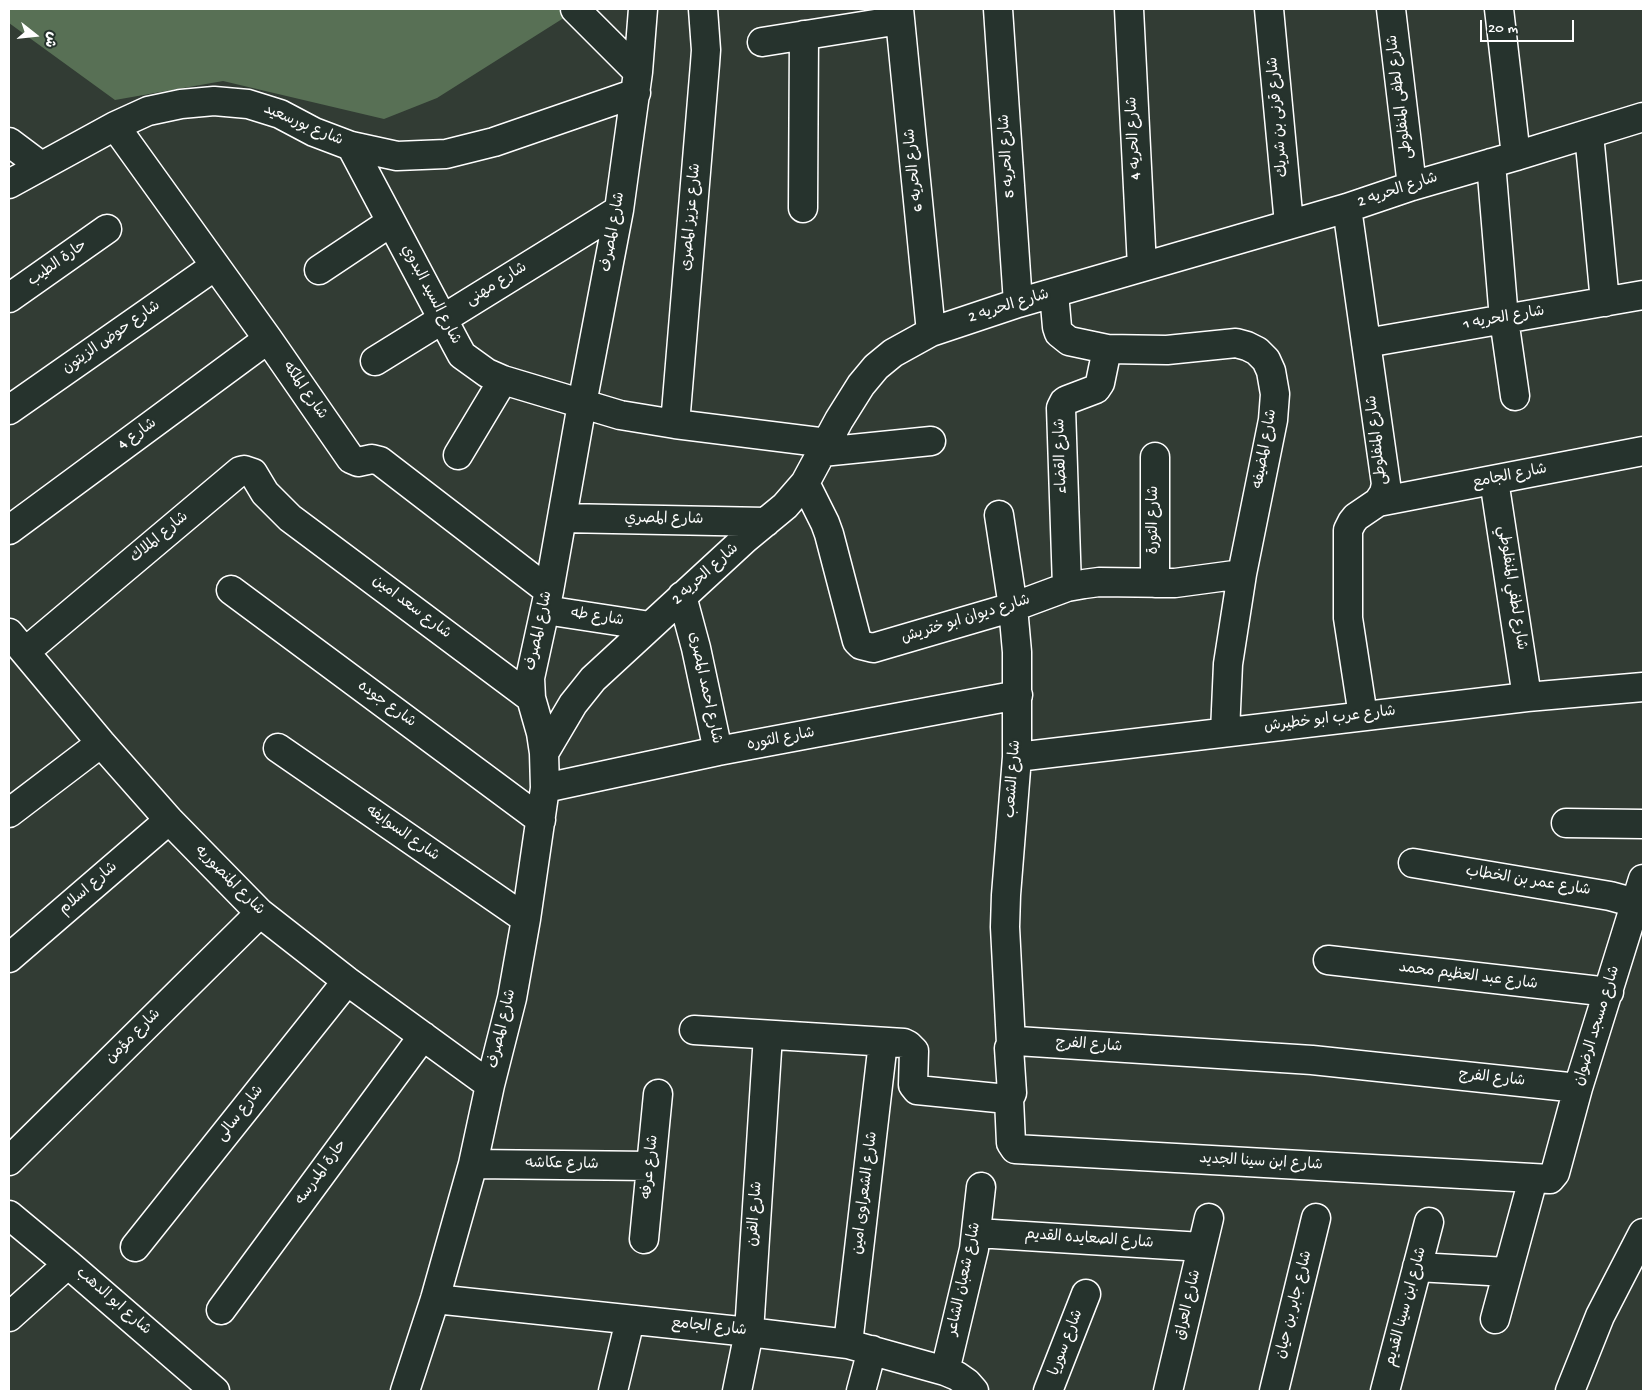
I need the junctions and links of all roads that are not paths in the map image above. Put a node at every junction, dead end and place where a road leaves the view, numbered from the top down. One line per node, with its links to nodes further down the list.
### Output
1 (574, 9): 12 (street)
2 (643, 9): 12 (street, شارع المصرف)
3 (703, 9): 48 (street, شارع عزيز المصرى)
4 (998, 9): 36 (street, شارع الحريه 5)
5 (1129, 9): 30 (street, شارع الحريه 4)
6 (1269, 9): 27 (street, شارع قرنى بن شريك)
7 (1391, 9): 22 (street, شارع لطفى المنفلوطى)
8 (1499, 9): 18 (street)
9 (899, 14): 10 (street); 39 (street, شارع الحريه 6)
10 (804, 35): 11 (street); 23 (street)
11 (762, 42)
12 (637, 83): 17 (street, شارع بورسعيد); 25 (street, شارع المصرف)
13 (1643, 117): 15 (street, شارع الحريه 2)
14 (115, 126): 17 (street, شارع بورسعيد); 20 (street, شارع بورسعيد); 29 (street, شارع الملكه)
15 (1589, 134): 18 (street, شارع الحريه 2); 35 (street)
16 (9, 142): 20 (street)
17 (351, 146): 26 (street, شارع السيد البدوي)
18 (1516, 156): 19 (street, شارع الحريه 2)
19 (1490, 163): 22 (street, شارع الحريه 2); 38 (street)
20 (41, 166): 21 (street, شارع بورسعيد)
21 (9, 184)
22 (1412, 186): 24 (street, شارع الحريه 2)
23 (803, 208)
24 (1347, 208): 27 (street, شارع الحريه 2); 41 (street, شارع المنفلوطى)
25 (619, 210): 37 (street, شارع مهنى); 46 (street, شارع المصرف)
26 (391, 222): 31 (street); 37 (street, شارع السيد البدوي)
27 (1289, 224): 30 (street, شارع الحريه 2)
28 (107, 229): 34 (street, حارة الطيب)
29 (215, 266): 40 (street, شارع الملكه); 47 (street, شارع حوض الزيتون)
30 (1142, 267): 32 (street, شارع الحريه 2)
31 (320, 270)
32 (1054, 293): 36 (street, شارع الحريه 2); 42 (street, شارع المضيفه)
33 (1643, 296): 35 (street, شارع الحريه 1)
34 (9, 298)
35 (1605, 302): 38 (street, شارع الحريه 1)
36 (1018, 304): 39 (street, شارع الحريه 2)
37 (442, 319): 43 (street, شارع مهنى); 44 (street, شارع السيد البدوي)
38 (1504, 319): 41 (street, شارع الحريه 1); 45 (street)
39 (931, 332): 50 (street, شارع الحريه 2)
40 (268, 339): 61 (street, شارع 4); 67 (street, شارع الملكه)
41 (1366, 343): 56 (street, شارع المنفلوطى)
42 (1107, 348): 62 (street, شارع المضيفه); 64 (street, شارع القضاء)
43 (375, 361)
44 (503, 380): 46 (street, شارع السيد البدوي); 52 (street)
45 (1514, 396)
46 (582, 404): 48 (street, شارع السيد البدوي); 59 (street, شارع المصرف)
47 (9, 410)
48 (674, 424): 50 (street, شارع السيد البدوي)
49 (931, 441): 50 (street, شارع السيد البدوي)
50 (824, 448): 55 (street, شارع الحريه 2)
51 (1643, 451): 54 (street, شارع الجامع)
52 (458, 456)
53 (1156, 456): 63 (street, شارع الثورة)
54 (1494, 480): 56 (street, شارع الجامع); 73 (street, شارع لطفي المنفلوطي)
55 (805, 483): 60 (street, شارع الحريه 2); 68 (street, شارع ديوان ابو ختريش)
56 (1378, 502): 75 (street, شارع المنفلوطى)
57 (999, 515): 68 (street, شارع الشعب)
58 (290, 518): 70 (street, شارع الملاك); 74 (street, شارع سعد امين)
59 (562, 518): 60 (street, شارع المصري); 67 (street, شارع المصرف)
60 (766, 522): 66 (street, شارع الحريه 2)
61 (9, 530)
62 (1242, 574): 63 (street, شارع ديوان ابو ختريش); 76 (street, شارع المضيفه)
63 (1155, 583): 64 (street, شارع ديوان ابو ختريش)
64 (1067, 587): 68 (street, شارع ديوان ابو ختريش)
65 (231, 590): 85 (street, شارع جوده)
66 (682, 596): 69 (street, شارع الحريه 2); 79 (street, شارع احمد المصرى)
67 (547, 600): 69 (street, شارع طه); 74 (street, شارع المصرف)
68 (1013, 608): 72 (street, شارع الشعب)
69 (650, 626): 80 (street, شارع الحريه 2)
70 (17, 642): 77 (street, شارع المنصوريه)
71 (1643, 687): 73 (street, شارع عرب ابو خطيرش)
72 (1018, 695): 79 (street, شارع الثوره); 81 (street, شارع الشعب)
73 (1527, 697): 75 (street, شارع عرب ابو خطيرش)
74 (531, 698): 80 (street, شارع المصرف)
75 (1363, 716): 76 (street, شارع عرب ابو خطيرش)
76 (1225, 732): 81 (street, شارع عرب ابو خطيرش)
77 (101, 743): 83 (street); 84 (street, شارع المنصوريه)
78 (278, 748): 91 (street, شارع السوايفه)
79 (718, 751): 82 (street, شارع الثوره)
80 (544, 752): 82 (street, شارع المصرف)
81 (1017, 757): 100 (street, شارع الشعب)
82 (545, 788): 85 (street, شارع المصرف)
83 (9, 814)
84 (169, 820): 90 (street, شارع المنصوريه); 92 (street, شارع اسلام)
85 (541, 820): 91 (street, شارع المصرف)
86 (1566, 823): 87 (street)
87 (1643, 824)
88 (1413, 864): 89 (street, شارع عمر بن الخطاب)
89 (1641, 895): 95 (street, شارع مسجد الرضوان)
90 (260, 913): 94 (street, شارع المنصوريه); 105 (street, شارع مؤمن)
91 (526, 920): 101 (street, شارع المصرف)
92 (9, 958)
93 (1328, 960): 95 (street, شارع عبد العظيم محمد)
94 (347, 980): 98 (street, شارع المنصوريه); 117 (street, شارع سالى)
95 (1609, 992): 102 (street, شارع مسجد الرضوان)
96 (694, 1030): 97 (street)
97 (768, 1035): 99 (street); 128 (street, شارع الفرن)
98 (423, 1036): 101 (street, شارع المنصوريه); 124 (street, حارة المدرسه)
99 (883, 1042): 104 (street); 129 (street, شارع الشعراوى امين)
100 (1011, 1044): 102 (street, شارع الفرج); 104 (street)
101 (490, 1085): 106 (street, شارع المصرف)
102 (1578, 1088): 108 (street, شارع مسجد الرضوان)
103 (658, 1094): 107 (street, شارع عرفه)
104 (1010, 1099): 108 (street, شارع ابن سينا الجديد)
105 (9, 1161)
106 (473, 1164): 107 (street, شارع عكاشه); 123 (street, شارع المصرف)
107 (651, 1166): 116 (street, شارع عرفه)
108 (1544, 1176): 121 (street, شارع مسجد الرضوان)
109 (981, 1187): 115 (street, شارع شعبان الشاعر)
110 (9, 1215): 119 (street, شارع ابو الدهب)
111 (1209, 1218): 118 (street, شارع العراق)
112 (1316, 1218): 139 (street, شارع جابر بن حيان)
113 (1429, 1222): 120 (street, شارع ابن سينا القديم)
114 (1643, 1232): 141 (street)
115 (977, 1233): 118 (street, شارع الصعايده القديم); 130 (street, شارع شعبان الشاعر)
116 (644, 1239)
117 (136, 1247)
118 (1202, 1247): 138 (street, شارع العراق)
119 (68, 1264): 125 (street); 131 (street, شارع ابو الدهب)
120 (1417, 1267): 121 (street); 140 (street, شارع ابن سينا القديم)
121 (1507, 1272): 126 (street, شارع مسجد الرضوان)
122 (1086, 1294): 137 (street, شارع سوريا)
123 (434, 1299): 127 (street, شارع الجامع); 132 (street, شارع المصرف)
124 (221, 1310)
125 (9, 1317)
126 (1494, 1319)
127 (630, 1320): 128 (street, شارع الجامع); 133 (street)
128 (749, 1332): 129 (street, شارع الجامع); 134 (street, شارع الفرن)
129 (860, 1347): 130 (street, شارع الجامع); 135 (street, شارع الشعراوى امين)
130 (946, 1371): 136 (street, شارع الجامع)
131 (215, 1391)
132 (405, 1391)
133 (613, 1391)
134 (737, 1391)
135 (861, 1391)
136 (974, 1391)
137 (1048, 1391)
138 (1168, 1391)
139 (1274, 1391)
140 (1384, 1391)
141 (1570, 1391)

